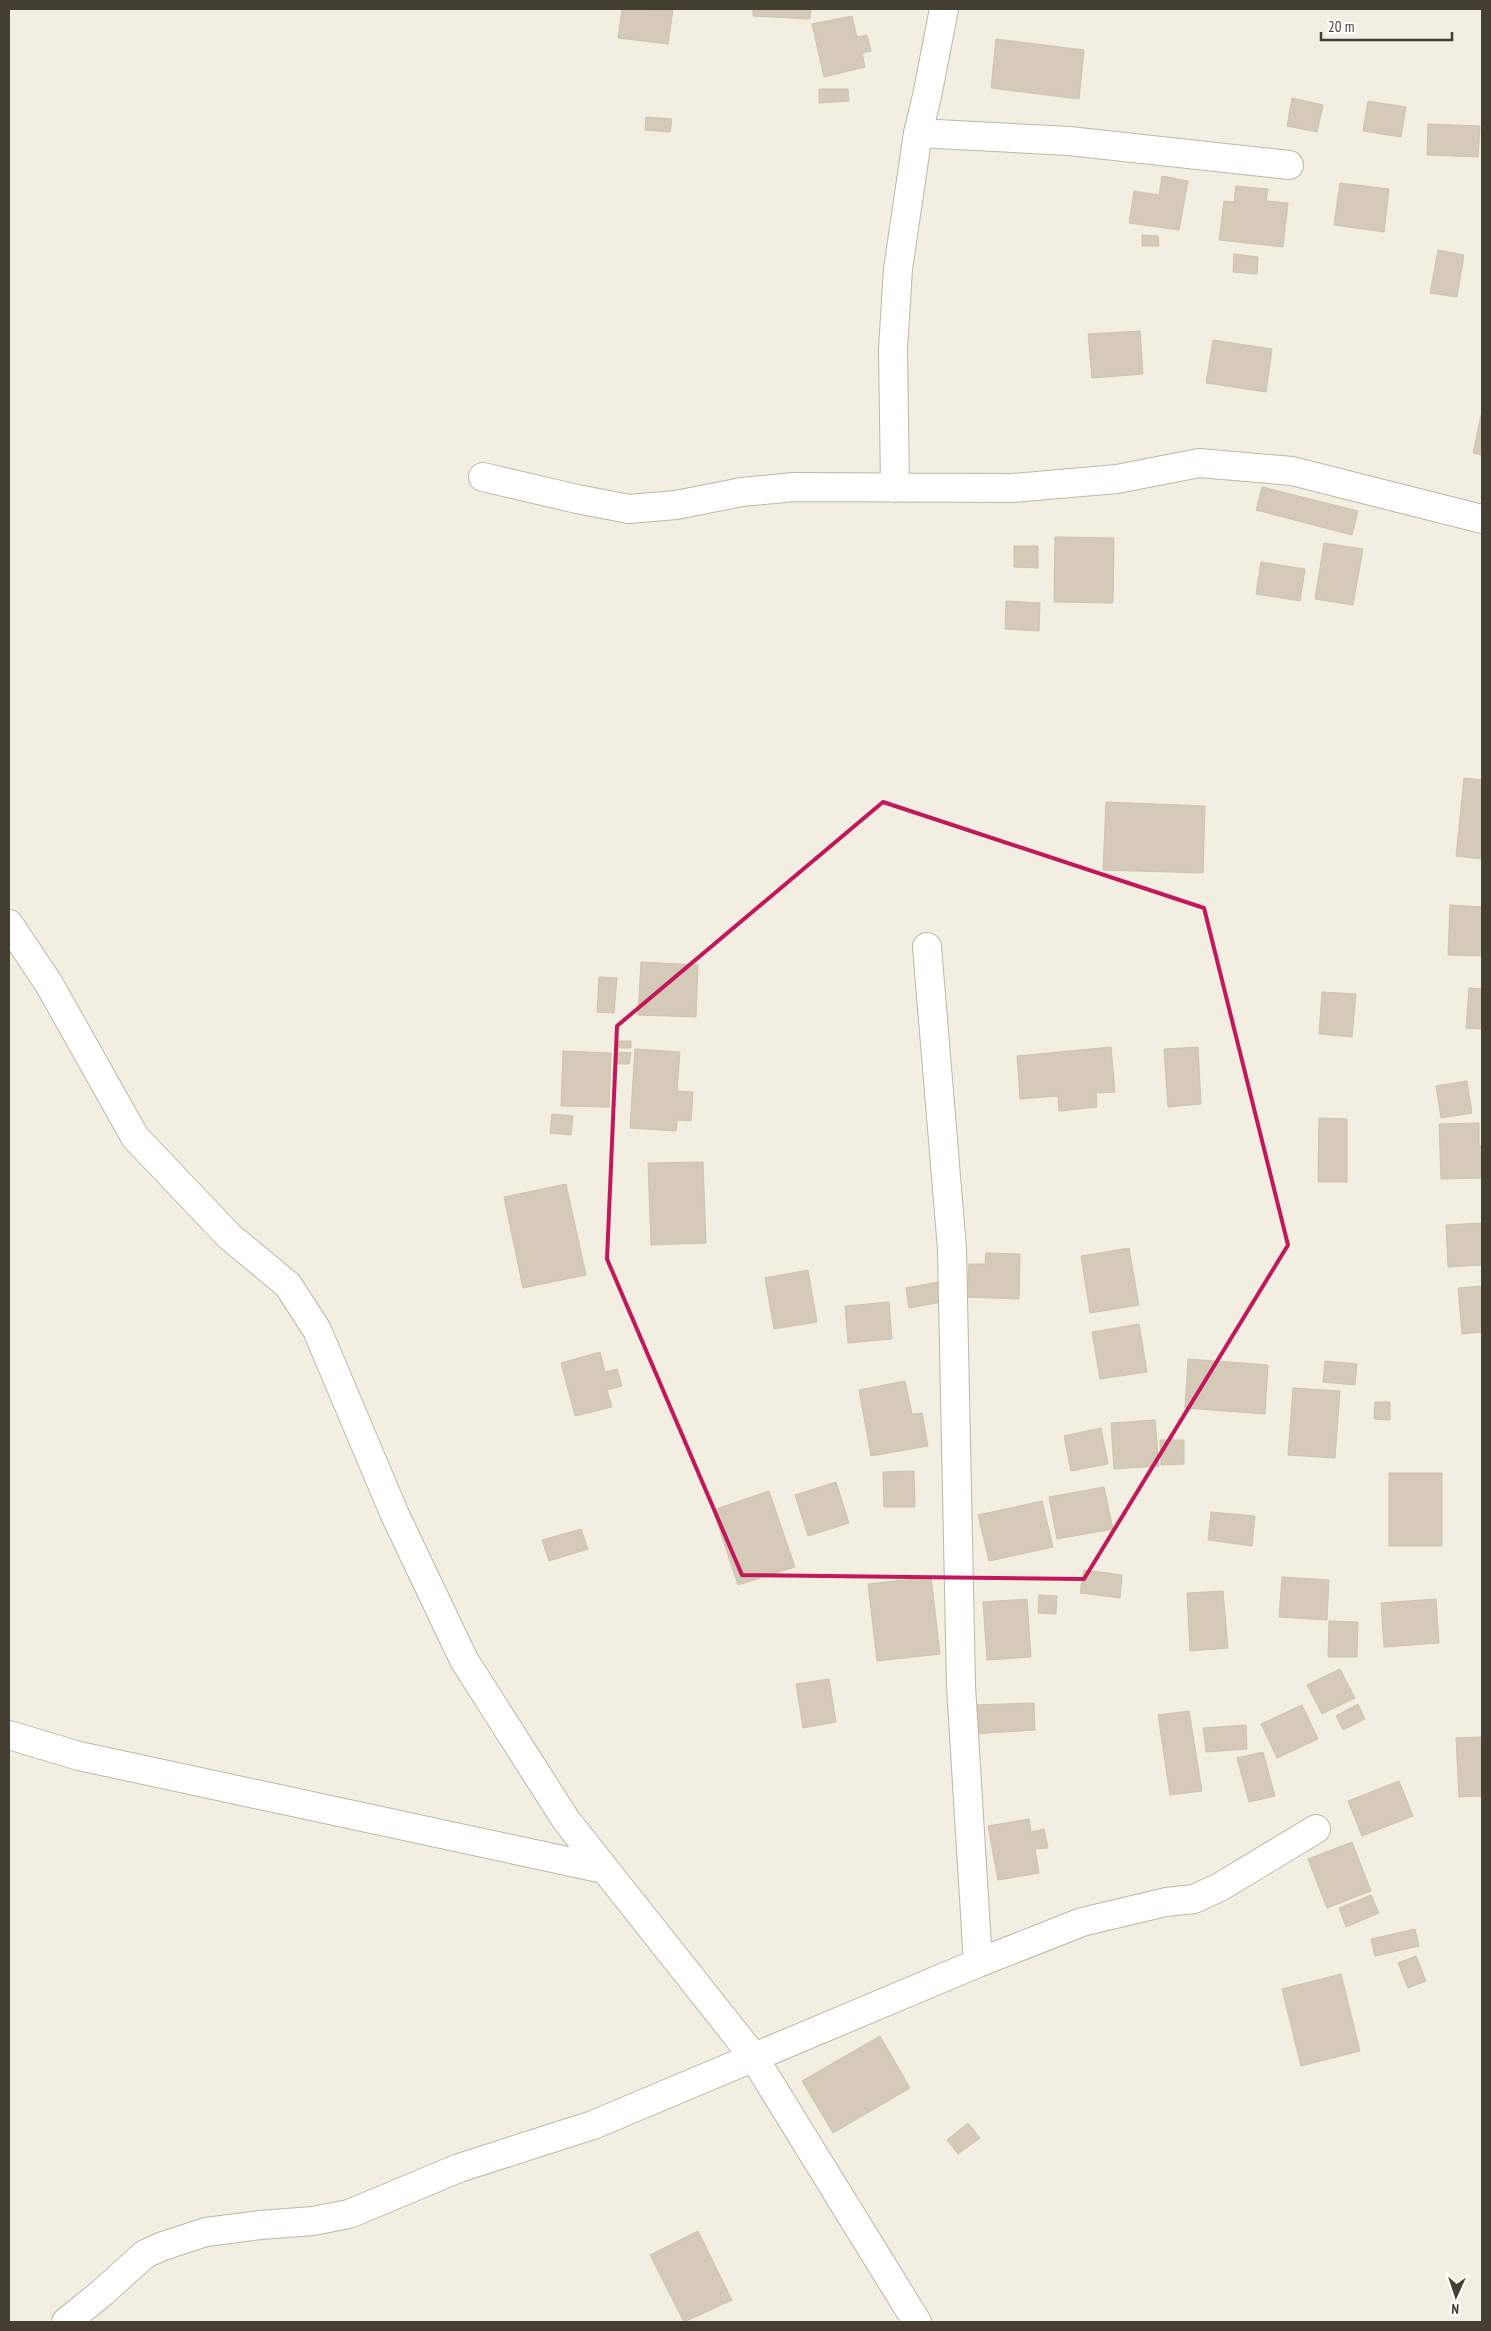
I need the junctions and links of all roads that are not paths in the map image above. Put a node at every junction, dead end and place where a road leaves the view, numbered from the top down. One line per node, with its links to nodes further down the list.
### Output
1 (944, 9): 2 (street)
2 (918, 133): 3 (street); 5 (street)
3 (1289, 165)
4 (483, 477): 5 (street)
5 (895, 488): 6 (street)
6 (1482, 518)
7 (9, 924): 11 (street)
8 (927, 947): 12 (street)
9 (9, 1735): 11 (street)
10 (1316, 1829): 12 (street)
11 (604, 1869): 13 (street)
12 (978, 1962): 13 (street)
13 (753, 2056): 14 (street); 15 (street)
14 (66, 2322)
15 (917, 2322)

